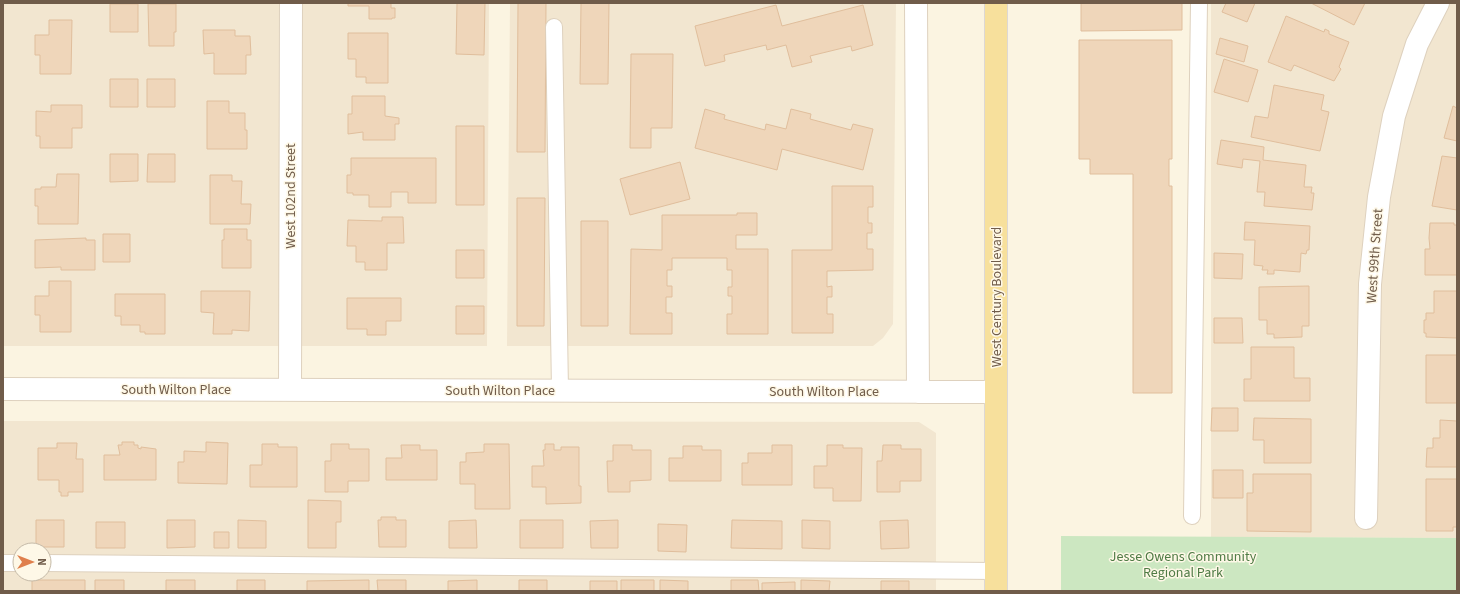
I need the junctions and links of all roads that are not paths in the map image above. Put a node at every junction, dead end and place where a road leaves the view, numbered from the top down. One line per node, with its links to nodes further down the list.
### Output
1 (291, 3): 8 (street, West 102nd Street)
2 (916, 3): 10 (street)
3 (996, 3): 11 (main road, West Century Boulevard)
4 (1199, 3): 12 (lane)
5 (1438, 3): 13 (street, West 99th Street)
6 (554, 27): 9 (lane)
7 (3, 389): 8 (street, South Wilton Place)
8 (290, 390): 9 (street, South Wilton Place)
9 (560, 390): 10 (street, South Wilton Place)
10 (918, 392): 11 (street, South Wilton Place)
11 (996, 392): 15 (main road, West Century Boulevard)
12 (1192, 516)
13 (1366, 518)
14 (52, 563): 15 (lane)
15 (996, 581)

